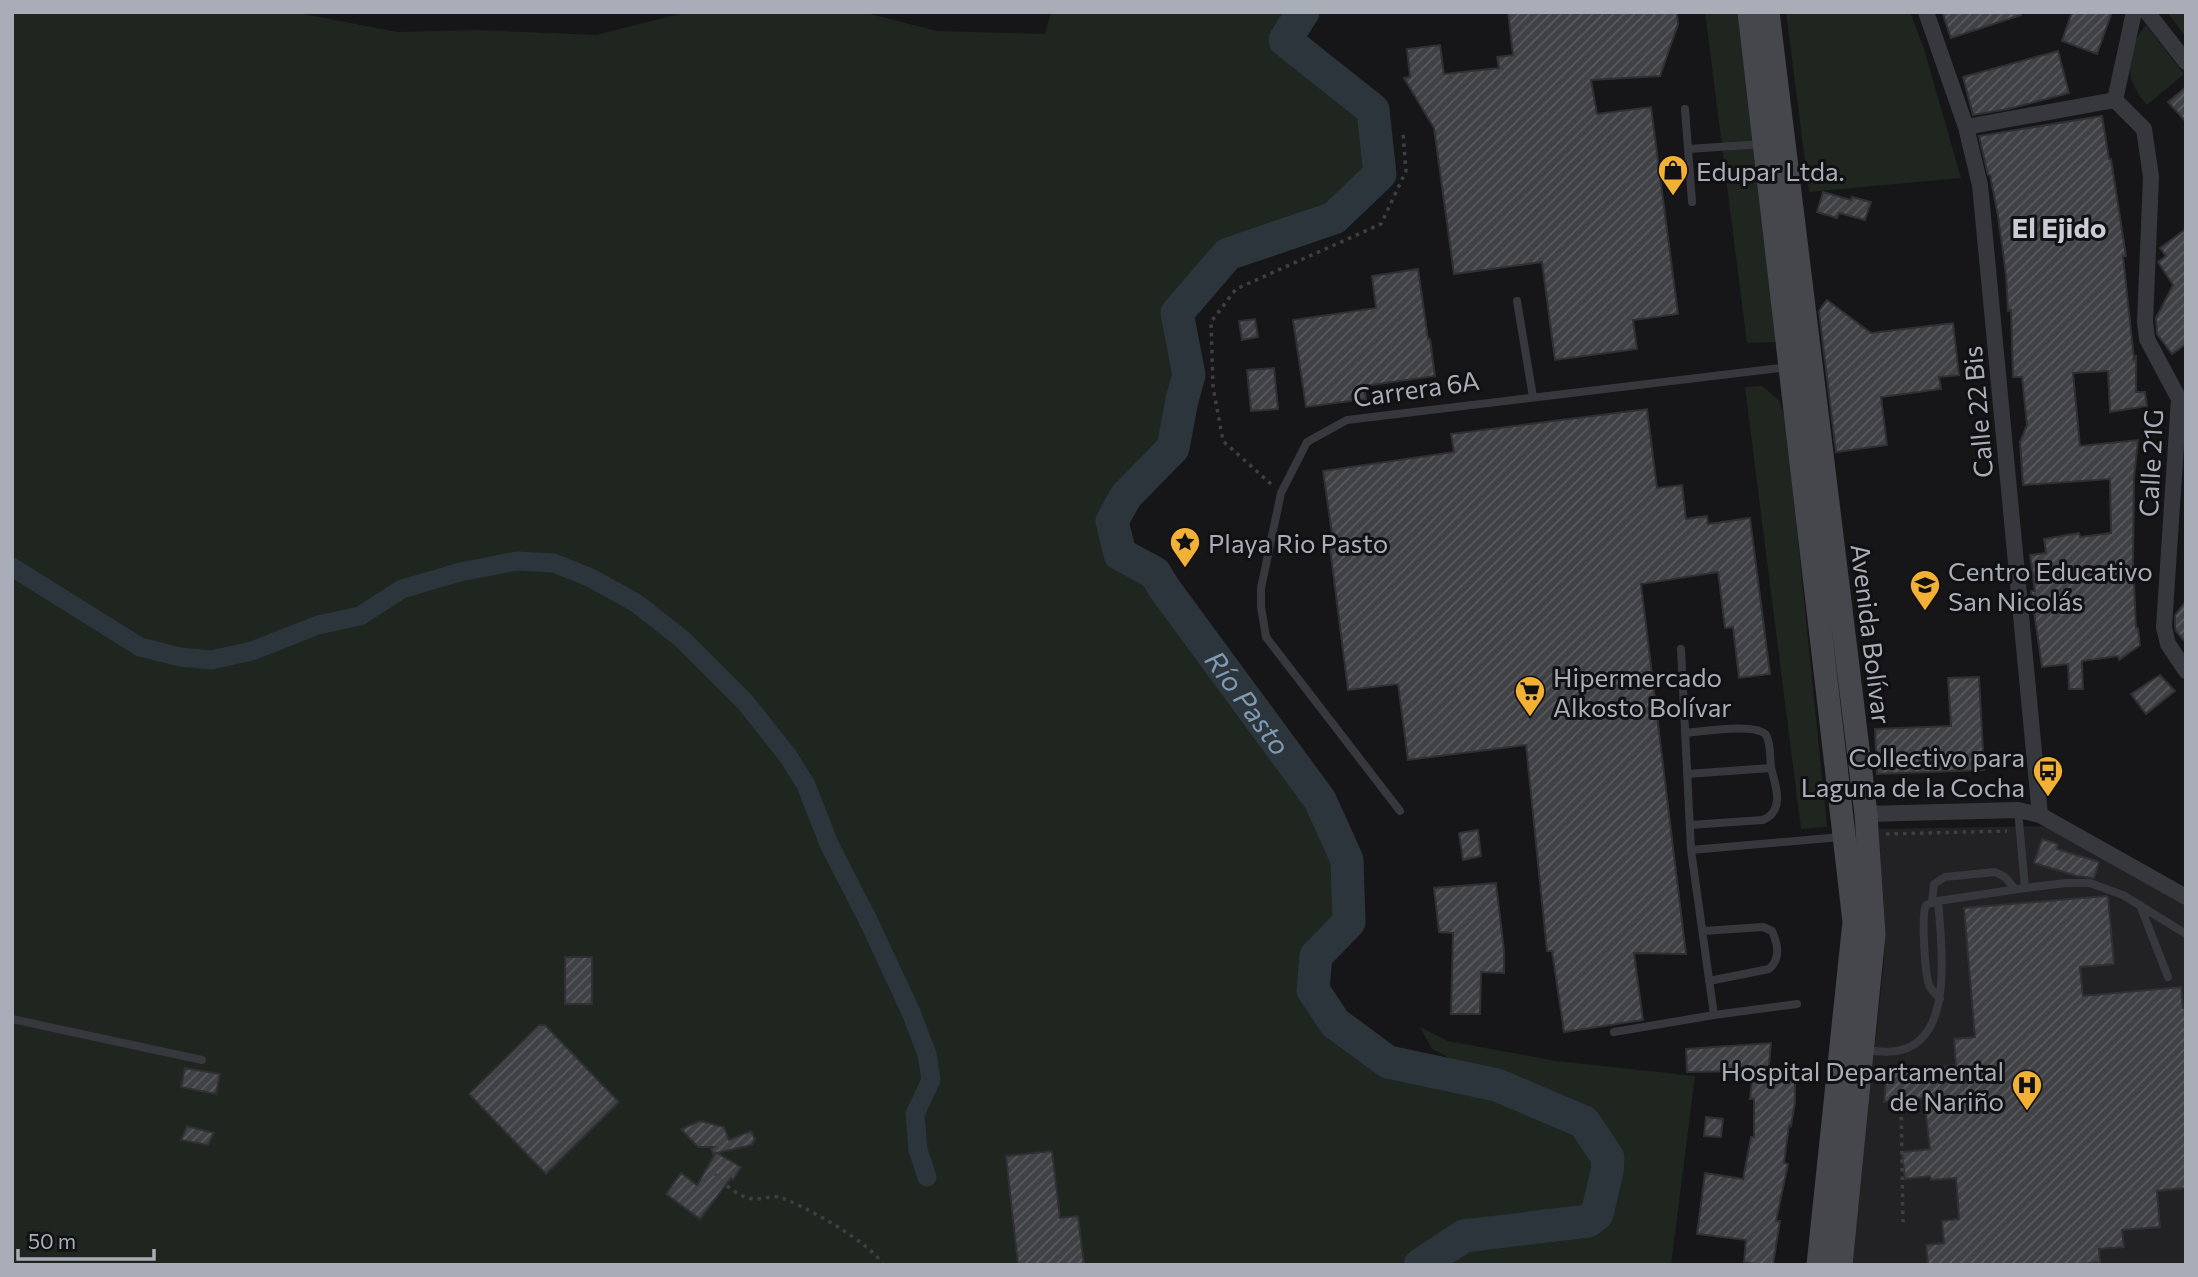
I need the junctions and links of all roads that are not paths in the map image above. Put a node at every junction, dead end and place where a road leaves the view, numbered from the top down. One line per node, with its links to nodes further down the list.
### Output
1 (1749, 12): 10 (main road, Avenida Bolívar)
2 (1768, 12): 26 (main road, Avenida Bolívar)
3 (1926, 12): 9 (street, Calle 22 Bis)
4 (2134, 12): 7 (street)
5 (2147, 12): 6 (street)
6 (2186, 62)
7 (2115, 100): 9 (street); 16 (street, Calle 21G)
8 (1685, 109): 11 (lane)
9 (1966, 128): 27 (street, Calle 22 Bis)
10 (1763, 144): 11 (lane); 14 (main road, Avenida Bolívar)
11 (1688, 149): 12 (lane)
12 (1692, 202)
13 (1517, 300): 15 (lane)
14 (1789, 368): 15 (lane, Carrera 6A); 29 (main road, Avenida Bolívar)
15 (1533, 397): 25 (lane, Carrera 6A)
16 (2183, 397): 17 (street, Calle 21G)
17 (2174, 497): 18 (street); 20 (street, Calle 21G)
18 (2186, 510)
19 (1681, 649): 21 (lane)
20 (2186, 671)
21 (1685, 733): 22 (lane); 23 (lane)
22 (1771, 768): 23 (lane); 28 (lane)
23 (1687, 774): 28 (lane)
24 (2018, 810): 26 (street); 27 (street); 31 (lane)
25 (1399, 811)
26 (1866, 814): 45 (main road, Avenida Bolívar)
27 (2040, 816): 33 (street)
28 (1690, 825): 30 (lane)
29 (1844, 836): 30 (lane); 47 (main road, Avenida Bolívar)
30 (1691, 850): 36 (lane)
31 (2025, 888): 32 (lane); 35 (lane)
32 (2015, 889): 34 (lane); 34 (lane)
33 (2186, 897)
34 (1935, 901): 40 (lane); 40 (lane)
35 (2140, 905): 37 (lane); 38 (lane)
36 (1703, 931): 39 (lane); 39 (lane)
37 (2186, 934)
38 (2168, 977)
39 (1709, 981): 42 (lane)
40 (1940, 999): 45 (lane)
41 (1797, 1004): 42 (lane)
42 (1714, 1015): 44 (lane)
43 (12, 1019): 46 (lane)
44 (1614, 1032)
45 (1863, 1050): 48 (main road, Avenida Bolívar)
46 (202, 1060)
47 (1818, 1265)
48 (1841, 1265)

